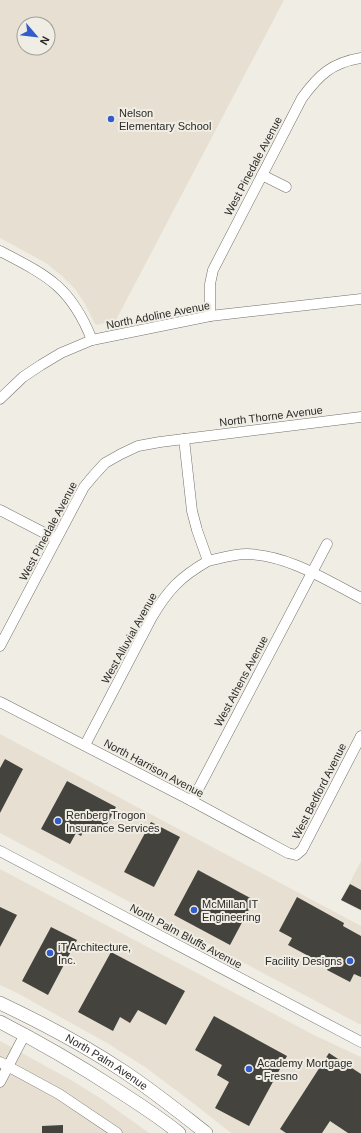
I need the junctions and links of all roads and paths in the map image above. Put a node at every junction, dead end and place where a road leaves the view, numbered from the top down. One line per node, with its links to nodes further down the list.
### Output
1 (361, 58): 2 (street, West Pinedale Avenue)
2 (262, 175): 3 (street); 6 (street, West Pinedale Avenue)
3 (286, 187)
4 (0, 251): 7 (street)
5 (361, 299): 6 (street, North Adoline Avenue)
6 (210, 316): 7 (street, North Adoline Avenue)
7 (92, 340): 8 (street, North Adoline Avenue)
8 (0, 399)
9 (361, 417): 10 (street, North Thorne Avenue)
10 (184, 439): 12 (street, West Pinedale Avenue); 14 (street)
11 (0, 510): 12 (street)
12 (56, 539): 17 (street, West Pinedale Avenue)
13 (327, 544): 15 (street, West Athens Avenue)
14 (208, 562): 15 (street, West Alluvial Avenue); 20 (street, West Alluvial Avenue)
15 (312, 573): 16 (street, West Alluvial Avenue); 21 (street, West Athens Avenue)
16 (361, 598)
17 (0, 646)
18 (0, 702): 20 (street, North Harrison Avenue)
19 (361, 736): 23 (street, West Bedford Avenue)
20 (85, 745): 21 (street, North Harrison Avenue)
21 (192, 801): 23 (street, North Harrison Avenue)
22 (0, 852): 27 (street, North Palm Bluffs Avenue)
23 (296, 855)
24 (0, 1003): 34 (main road, North Palm Avenue)
25 (0, 1022): 26 (main road, North Palm Avenue)
26 (25, 1034): 28 (street); 29 (main road, North Palm Avenue)
27 (361, 1042)
28 (4, 1064): 30 (street); 31 (street)
29 (94, 1075): 32 (main road, North Palm Avenue); 33 (main road)
30 (0, 1082)
31 (117, 1133)
32 (179, 1133)
33 (192, 1133)
34 (206, 1133)

